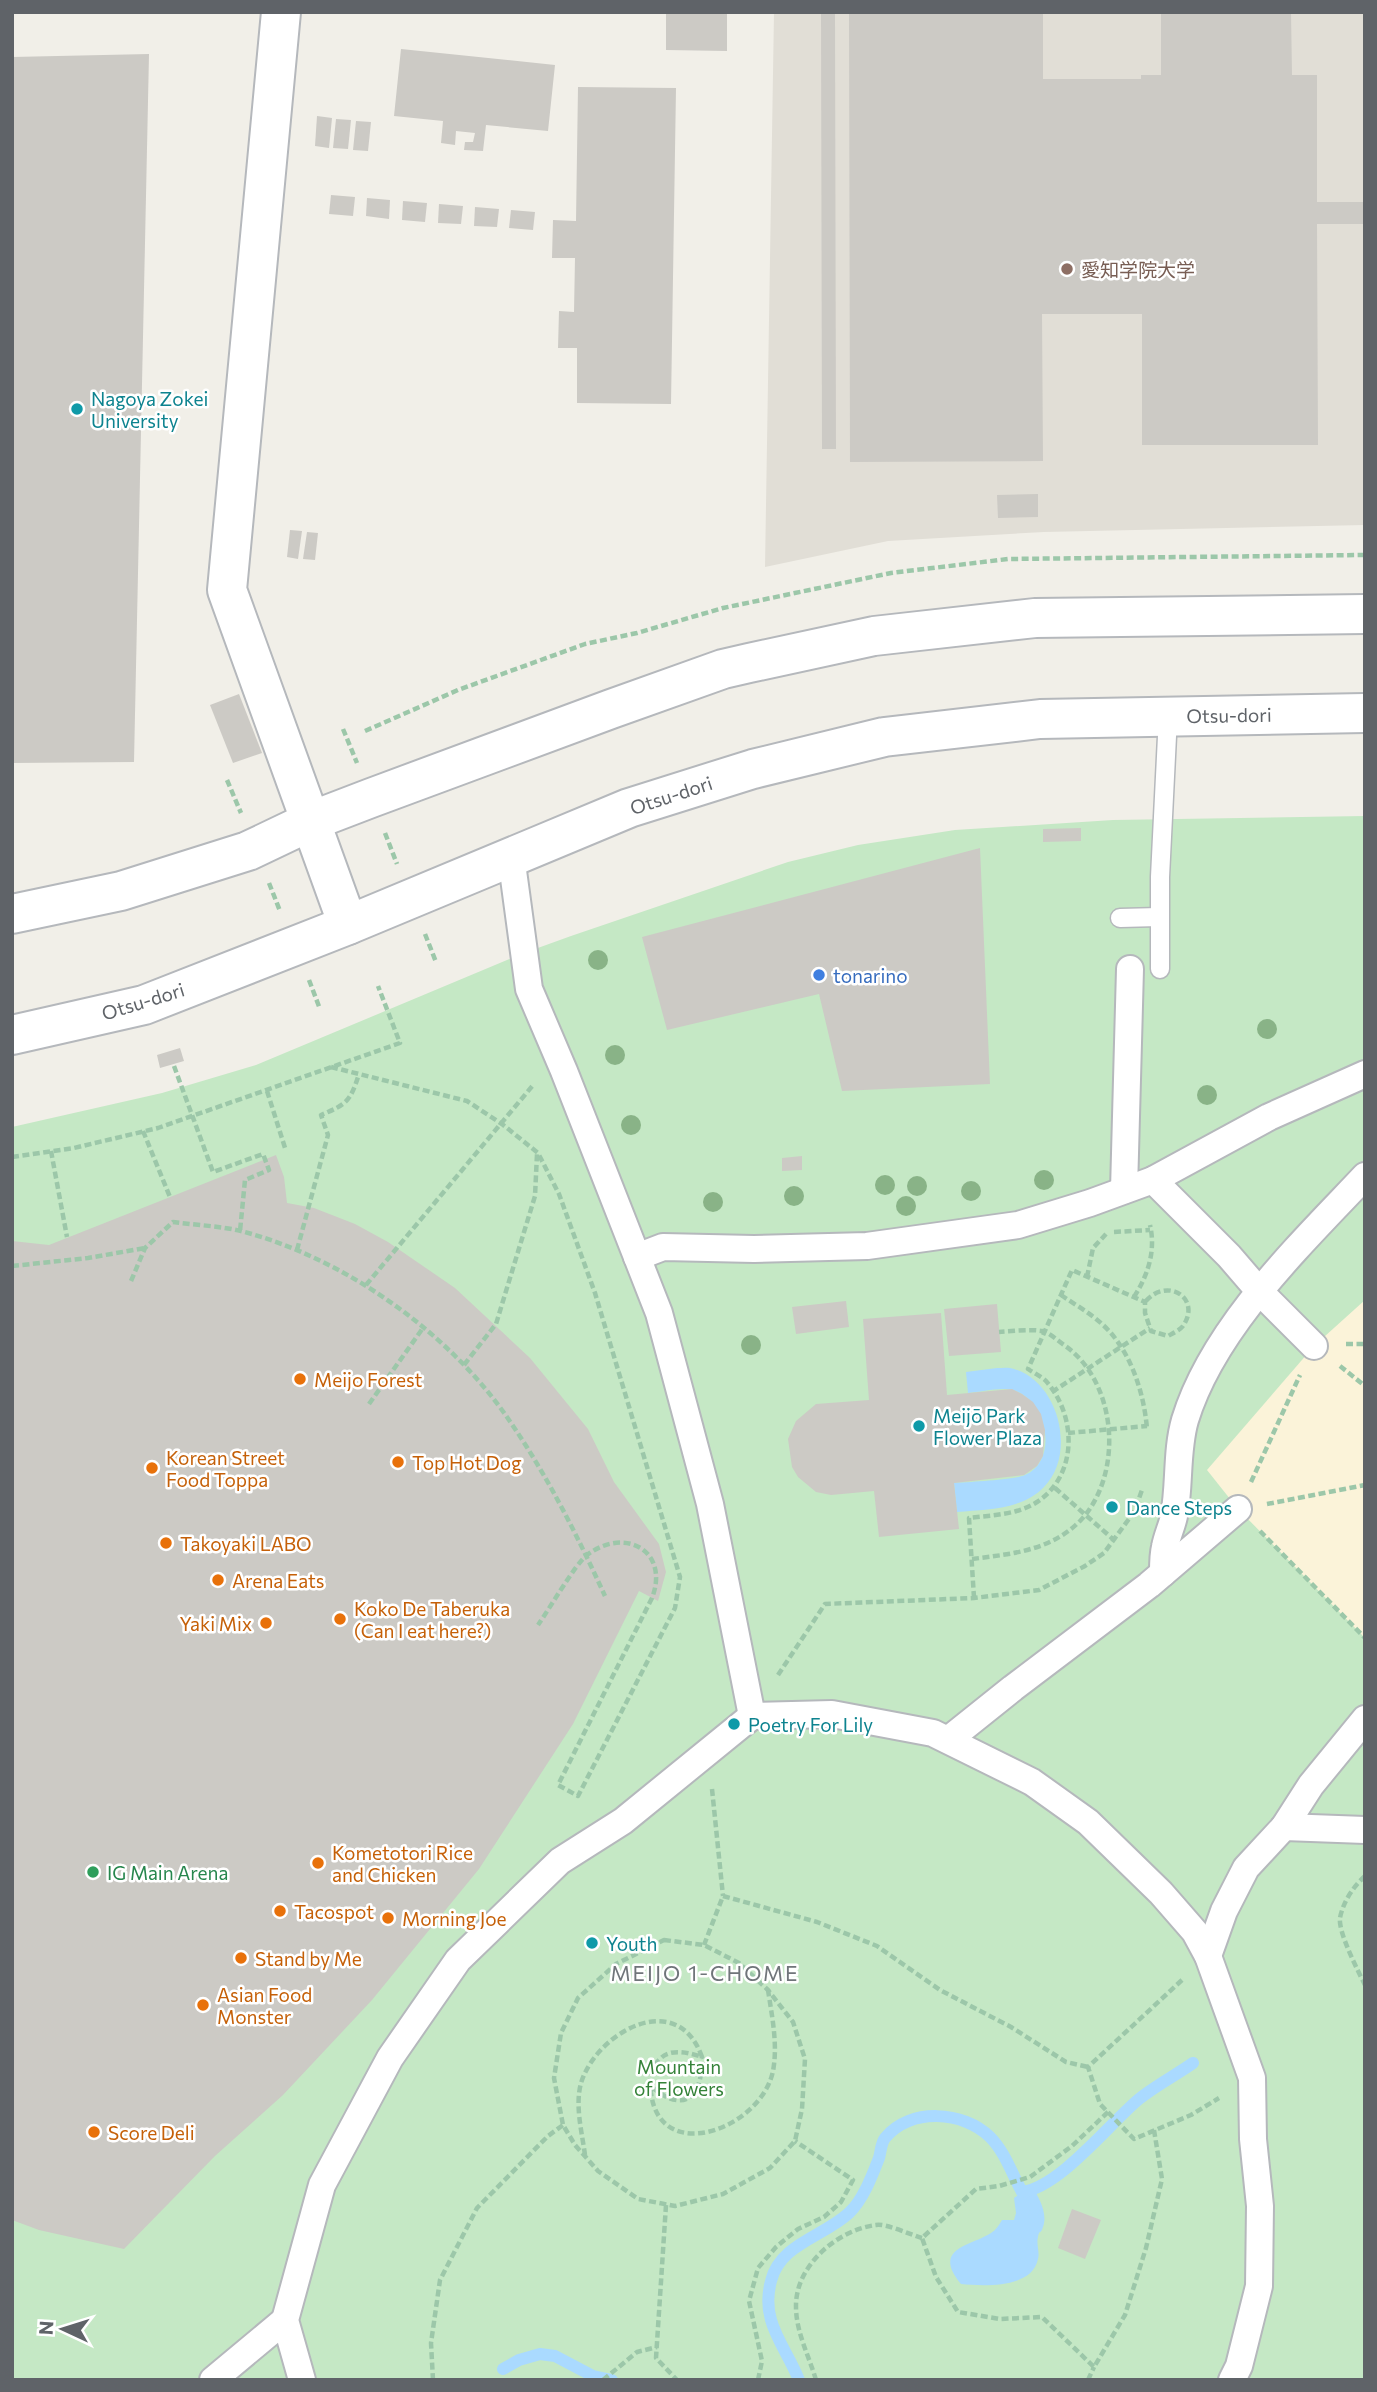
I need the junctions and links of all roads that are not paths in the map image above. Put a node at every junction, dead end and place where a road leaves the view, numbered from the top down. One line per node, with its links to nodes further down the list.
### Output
1 (281, 12): 5 (street)
2 (1365, 614): 5 (street)
3 (1365, 713): 4 (street, Otsu-dori)
4 (1168, 716): 6 (street, Otsu-dori); 8 (lane)
5 (311, 821): 7 (street); 10 (street)
6 (511, 856): 10 (street, Otsu-dori); 17 (street)
7 (12, 914)
8 (1159, 917): 9 (lane); 12 (lane)
9 (1120, 918)
10 (348, 925): 13 (street, Otsu-dori)
11 (1130, 969): 16 (street)
12 (1160, 969)
13 (12, 1035)
14 (1365, 1074): 16 (street)
15 (1365, 1176): 18 (street)
16 (1137, 1186): 17 (street); 18 (street)
17 (637, 1257): 22 (street)
18 (1260, 1292): 19 (street); 21 (street)
19 (1314, 1346)
20 (1238, 1509): 21 (street)
21 (1163, 1573): 24 (street)
22 (752, 1716): 24 (street); 28 (street)
23 (1365, 1719): 25 (street)
24 (948, 1740): 27 (street)
25 (1284, 1826): 26 (street); 27 (street)
26 (1365, 1829)
27 (1208, 1956): 29 (street)
28 (285, 2320): 30 (street); 31 (street)
29 (1240, 2375)
30 (213, 2380)
31 (302, 2380)

